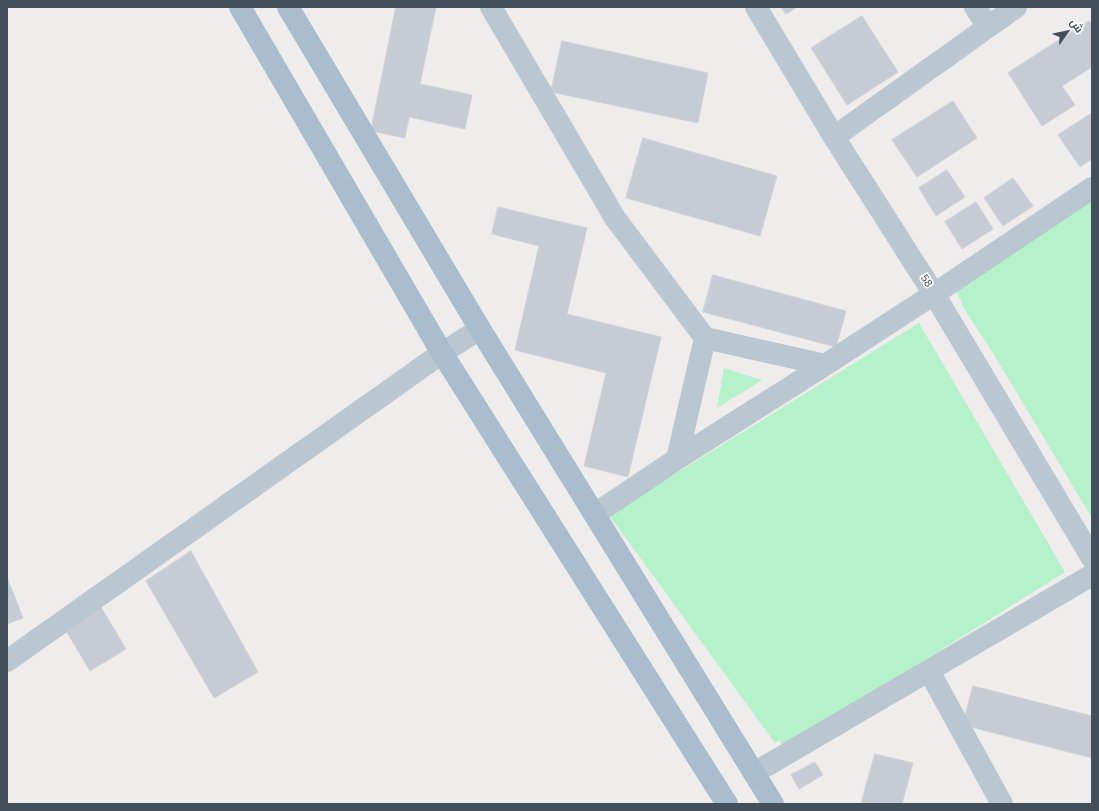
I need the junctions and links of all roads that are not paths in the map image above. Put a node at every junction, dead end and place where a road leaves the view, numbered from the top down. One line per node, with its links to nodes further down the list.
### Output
1 (240, 7): 13 (main road)
2 (288, 7): 11 (main road)
3 (491, 7): 12 (street)
4 (756, 7): 8 (street, 58)
5 (975, 7): 7 (street)
6 (1016, 7): 7 (street)
7 (988, 27): 8 (street)
8 (834, 137): 10 (street, 58)
9 (1092, 188): 10 (street)
10 (934, 294): 14 (street); 17 (street, 58)
11 (480, 329): 13 (street); 16 (main road)
12 (705, 338): 14 (street); 15 (street)
13 (442, 353): 19 (street); 22 (main road)
14 (825, 365): 15 (street)
15 (677, 459): 16 (street)
16 (595, 514): 21 (main road)
17 (1092, 558)
18 (1092, 575): 20 (street)
19 (7, 661)
20 (929, 671): 21 (street); 24 (street)
21 (754, 773): 23 (main road)
22 (727, 804)
23 (773, 804)
24 (1002, 804)

